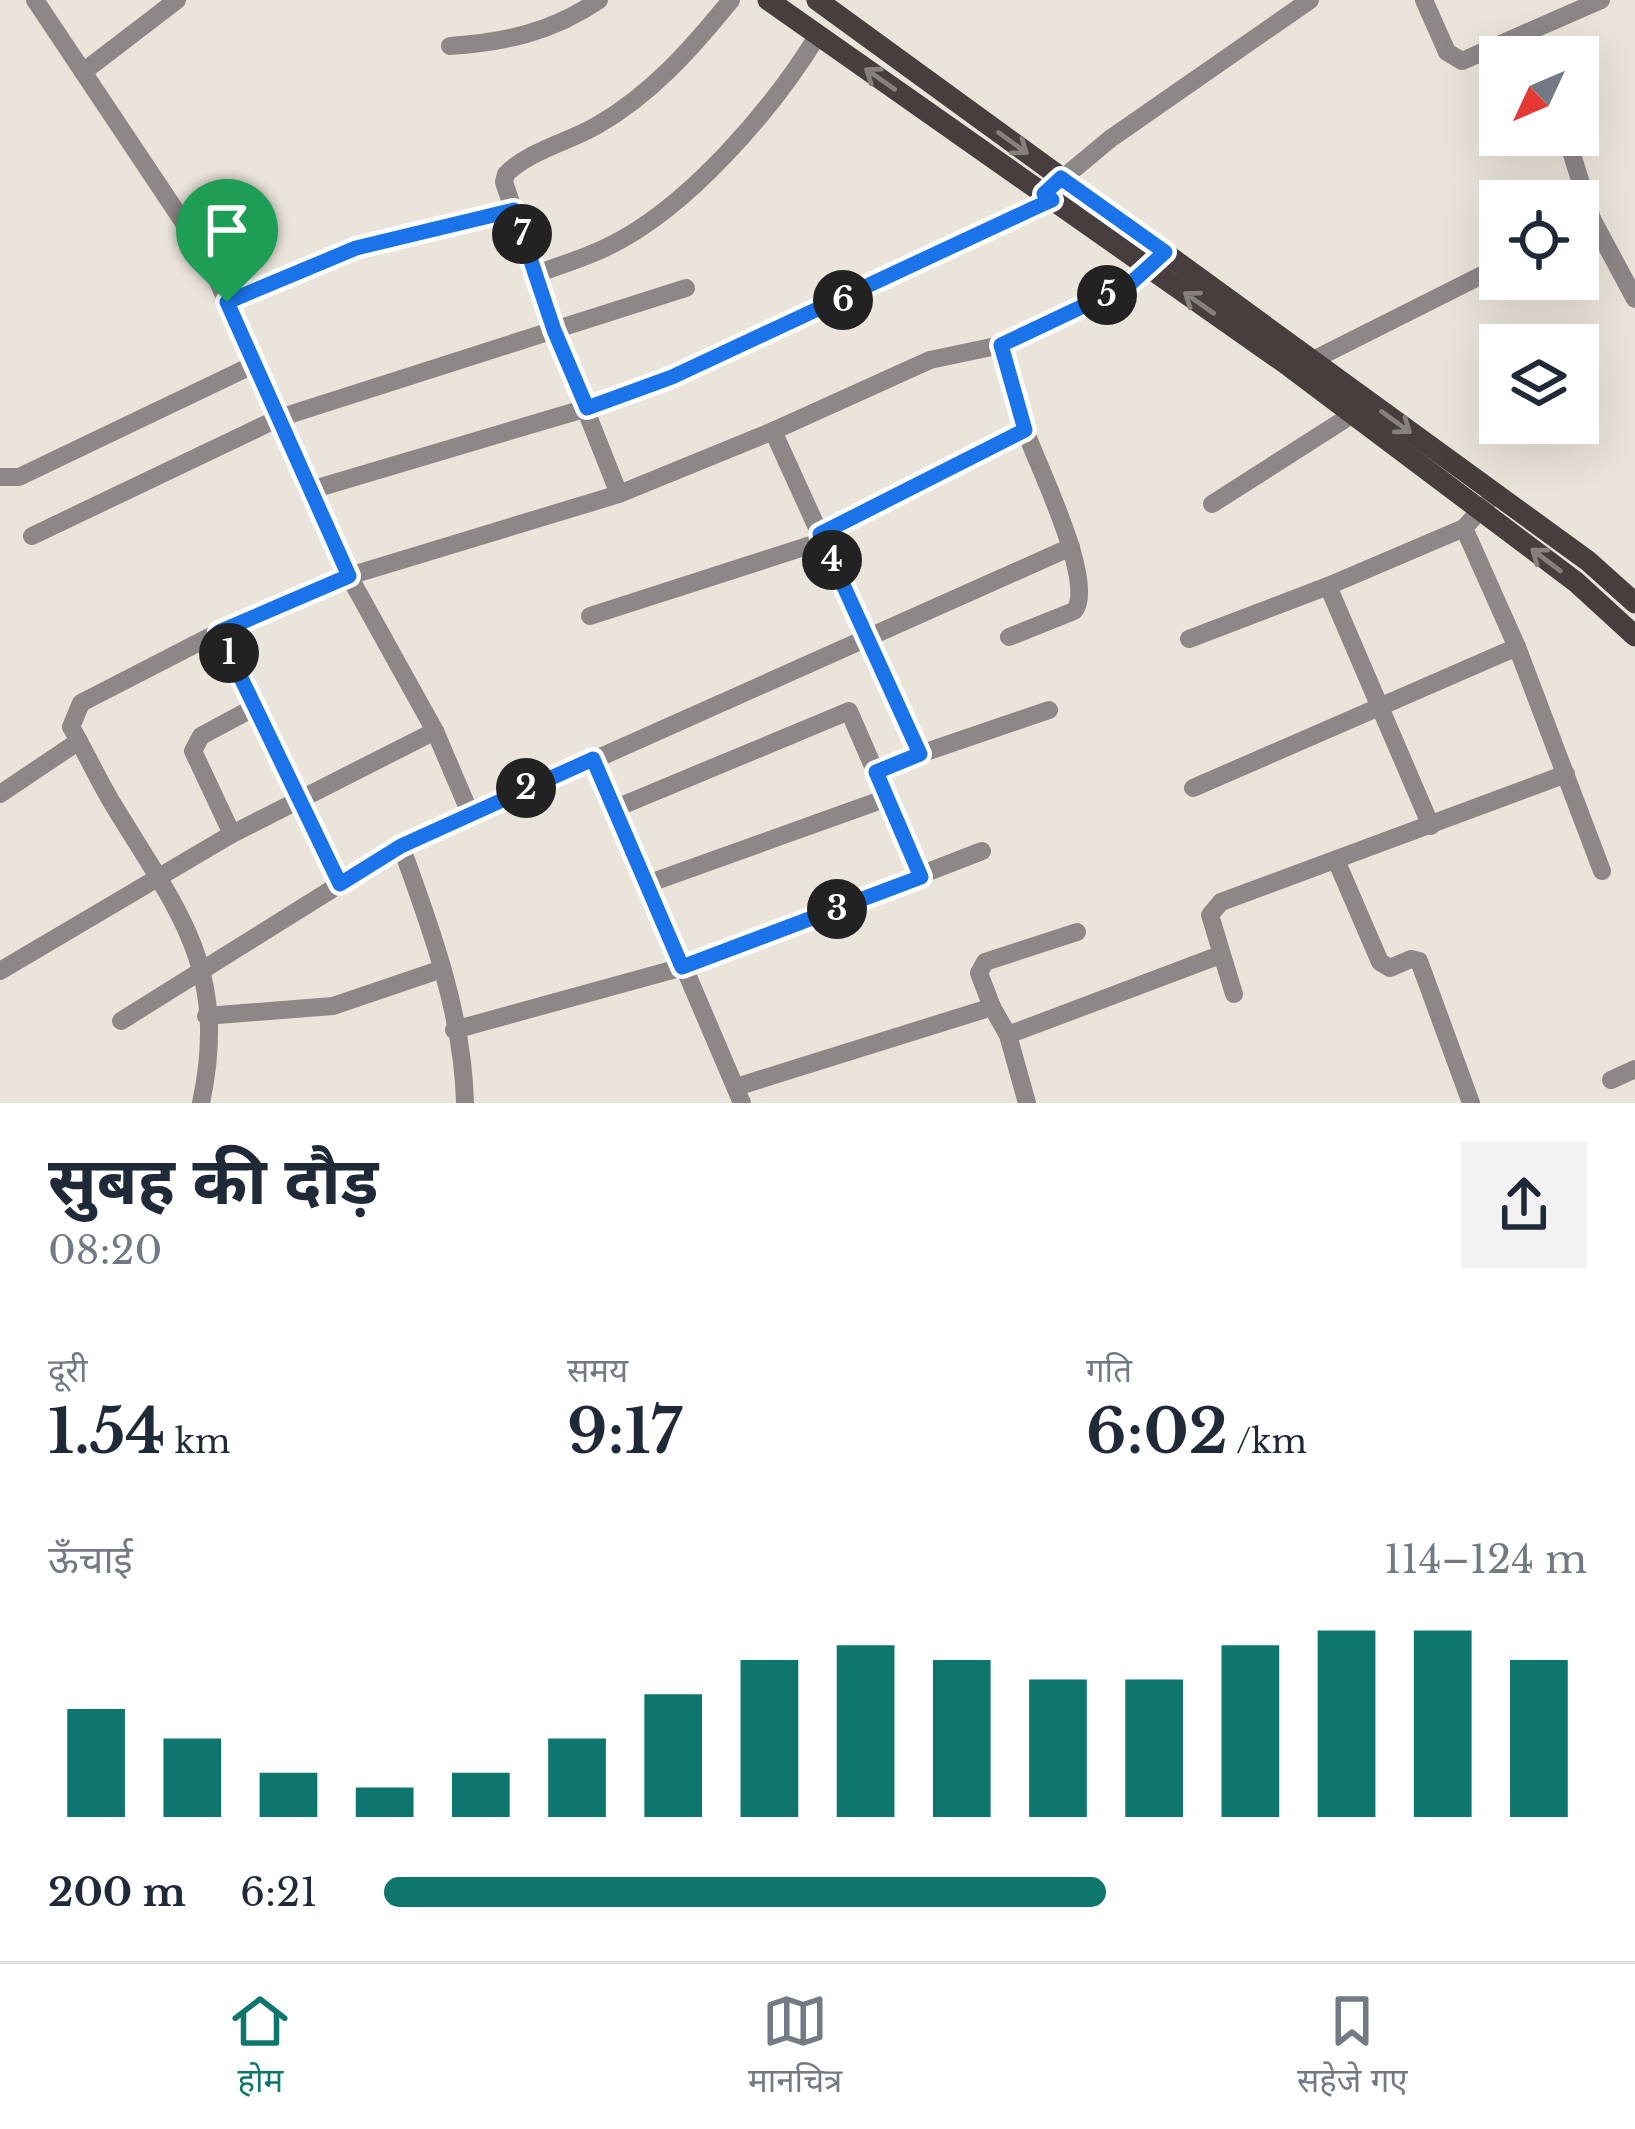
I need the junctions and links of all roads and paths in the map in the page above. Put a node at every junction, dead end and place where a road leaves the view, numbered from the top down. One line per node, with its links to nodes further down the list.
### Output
1 (35, 0): 15 (street)
2 (177, 0): 15 (street)
3 (599, 0): 13 (street)
4 (731, 0): 17 (street)
5 (768, 0): 11 (main road)
6 (1310, 0): 10 (street)
7 (1424, 0): 14 (street)
8 (1601, 0): 12 (street)
9 (832, 4): 16 (main road, one-way to 16)
10 (1281, 9): 16 (street)
11 (818, 35): 16 (main road, one-way to 11); 20 (street)
12 (1522, 36)
13 (449, 46)
14 (1479, 54)
15 (83, 72): 24 (street)
16 (1052, 190): 19 (main road); 29 (street)
17 (514, 210): 20 (street); 24 (street)
18 (1599, 244): 23 (street)
19 (1157, 261): 26 (street); 27 (main road); 30 (main road, one-way to 19)
20 (537, 274): 25 (street)
21 (1479, 276): 27 (street)
22 (686, 288): 25 (street)
23 (1635, 299)
24 (227, 302): 28 (street)
25 (554, 330): 29 (street); 31 (street)
26 (1001, 345): 32 (street); 33 (street)
27 (1312, 360): 37 (main road, one-way to 37)
28 (255, 364): 31 (street); 34 (street)
29 (587, 408): 35 (street); 36 (street)
30 (1353, 414): 37 (main road); 38 (street)
31 (279, 418): 35 (street); 40 (street)
32 (1025, 430): 41 (street); 42 (street)
33 (773, 431): 36 (street); 41 (street)
34 (0, 477)
35 (310, 490): 43 (street)
36 (619, 494): 43 (street)
37 (1488, 502): 39 (street); 45 (main road); 48 (main road, one-way to 37)
38 (1212, 504)
39 (1464, 528): 44 (street); 52 (street)
40 (32, 536)
41 (822, 537): 46 (street); 50 (street)
42 (1071, 547): 49 (street); 50 (street)
43 (349, 576): 47 (street); 56 (street)
44 (1328, 586): 51 (street); 54 (street)
45 (1635, 603)
46 (590, 616)
47 (219, 632): 53 (street); 57 (street)
48 (1635, 636)
49 (1009, 637)
50 (868, 639): 58 (street); 59 (street)
51 (1189, 639)
52 (1517, 647): 54 (street); 61 (street)
53 (255, 707): 65 (street); 69 (street)
54 (1380, 707): 62 (street); 68 (street)
55 (1049, 710): 58 (street)
56 (435, 730): 65 (street); 67 (street)
57 (79, 741): 63 (street); 74 (street)
58 (920, 754): 60 (street)
59 (593, 759): 66 (street); 67 (street)
60 (876, 772): 64 (street); 66 (street)
61 (1565, 774): 68 (street); 73 (street)
62 (1193, 788)
63 (0, 794)
64 (887, 798): 75 (street); 77 (street)
65 (300, 800): 69 (street); 76 (street)
66 (616, 808): 77 (street)
67 (470, 813): 70 (street)
68 (1431, 826): 72 (street)
69 (232, 834): 74 (street)
70 (401, 846): 76 (street); 82 (street)
71 (982, 851): 75 (street)
72 (1336, 860): 79 (street); 96 (street)
73 (1602, 871)
74 (161, 877): 80 (street); 83 (street)
75 (921, 877): 81 (street)
76 (340, 884): 80 (street)
77 (646, 884): 81 (street)
78 (1077, 932): 85 (street)
79 (1220, 955): 84 (street); 89 (street)
80 (202, 967): 86 (street); 87 (street)
81 (682, 967): 88 (street); 92 (street)
82 (442, 969): 86 (street); 88 (street)
83 (0, 971)
84 (1234, 994)
85 (992, 1007): 89 (street); 92 (street)
86 (206, 1016): 93 (street)
87 (121, 1021)
88 (454, 1030): 94 (street)
89 (1008, 1035): 95 (street)
90 (1635, 1069): 91 (street)
91 (1611, 1080)
92 (739, 1095)
93 (201, 1103)
94 (466, 1103)
95 (1027, 1103)
96 (1471, 1103)

